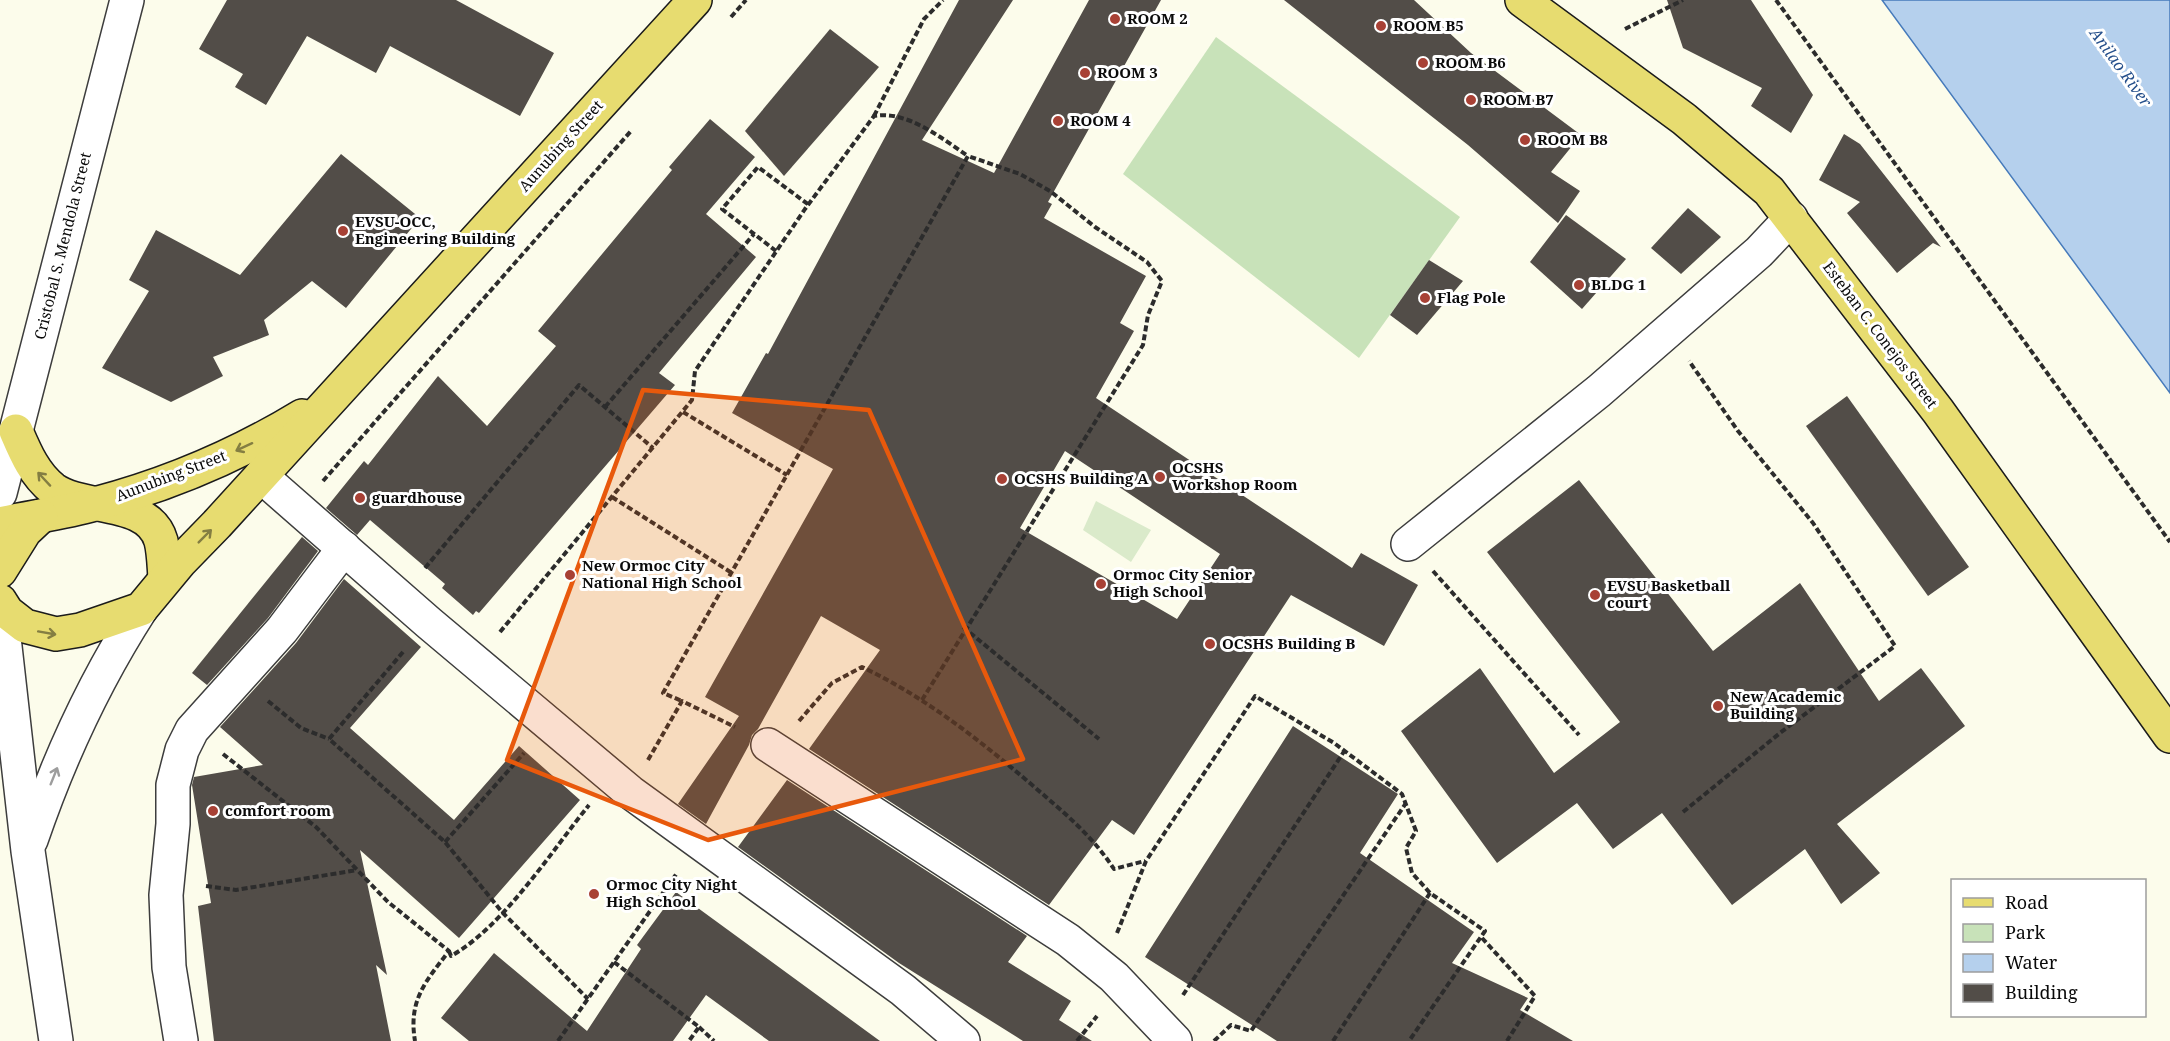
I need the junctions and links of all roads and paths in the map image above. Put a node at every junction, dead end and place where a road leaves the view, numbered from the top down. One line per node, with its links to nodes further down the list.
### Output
1 (127, 0): 21 (street, Cristobal S. Mendola Street)
2 (694, 0): 18 (main road, Aunubing Street)
3 (746, 0): 8 (path)
4 (943, 0): 10 (path)
5 (1522, 0): 9 (main road, Esteban C. Conejos Street)
6 (1683, 0): 9 (path)
7 (1776, 0): 31 (path)
8 (731, 18)
9 (1586, 48): 14 (main road, Esteban C. Conejos Street)
10 (874, 116): 12 (path); 13 (path)
11 (636, 125): 28 (path)
12 (968, 156): 24 (path); 44 (path)
13 (809, 205): 15 (path); 16 (path)
14 (1791, 218): 17 (street); 49 (main road, Esteban C. Conejos Street)
15 (754, 234): 16 (path); 19 (path)
16 (776, 251): 20 (path)
17 (1667, 331): 32 (street); 56 (path)
18 (331, 398): 23 (main road, Aunubing Street); 27 (main road, Aunubing Street, one-way to 27)
19 (605, 407): 22 (path); 37 (path)
20 (682, 412): 22 (path); 24 (path)
21 (16, 431): 25 (street, Cristobal S. Mendola Street); 27 (main road, one-way to 21)
22 (653, 448): 26 (path)
23 (261, 476): 28 (street); 36 (main road, Aunubing Street, one-way to 23)
24 (787, 476): 35 (path)
25 (0, 493)
26 (612, 497): 35 (path); 42 (path)
27 (94, 505): 29 (main road, Aunubing Street); 36 (main road)
28 (299, 509): 33 (street)
29 (41, 516): 30 (main road, Aunubing Street); 34 (main road)
30 (0, 524)
31 (2170, 542)
32 (1408, 544): 48 (path)
33 (344, 548): 37 (street); 43 (street)
34 (0, 571)
35 (732, 573): 45 (path)
36 (165, 578): 39 (main road, Aunubing Street)
37 (401, 597): 40 (street)
38 (0, 602): 39 (main road, one-way to 39); 59 (street)
39 (141, 609): 59 (street, one-way to 39)
40 (429, 623): 42 (street); 50 (path)
41 (963, 627): 51 (path)
42 (475, 660): 46 (street)
43 (239, 678): 47 (street); 50 (path)
44 (922, 700): 52 (path); 60 (path)
45 (682, 701): 52 (path); 54 (path)
46 (550, 723): 54 (street); 57 (path)
47 (192, 730): 61 (path); 62 (street)
48 (1579, 735)
49 (2170, 736)
50 (329, 739): 57 (path)
51 (1099, 739)
52 (768, 745): 68 (street)
53 (1345, 750): 55 (path); 60 (path); 71 (path)
54 (621, 784): 58 (street); 64 (path)
55 (1406, 803): 63 (path); 79 (path)
56 (1683, 812)
57 (445, 842): 64 (path)
58 (699, 842): 67 (path); 78 (street)
59 (28, 851): 72 (street)
60 (1146, 861): 68 (path)
61 (357, 870): 62 (path); 66 (path)
62 (168, 874): 73 (street)
63 (1430, 892): 65 (path); 80 (path)
64 (502, 912): 66 (path); 69 (path)
65 (1481, 938): 81 (path); 82 (path)
66 (449, 951): 74 (path)
67 (614, 962): 69 (path); 70 (path)
68 (1104, 968): 71 (street)
69 (588, 999): 75 (path)
70 (699, 1027): 76 (path); 77 (path)
71 (1168, 1034)
72 (56, 1041)
73 (181, 1041)
74 (416, 1041)
75 (558, 1041)
76 (689, 1041)
77 (714, 1041)
78 (963, 1041)
79 (1214, 1041)
80 (1332, 1041)
81 (1409, 1041)
82 (1508, 1041)

